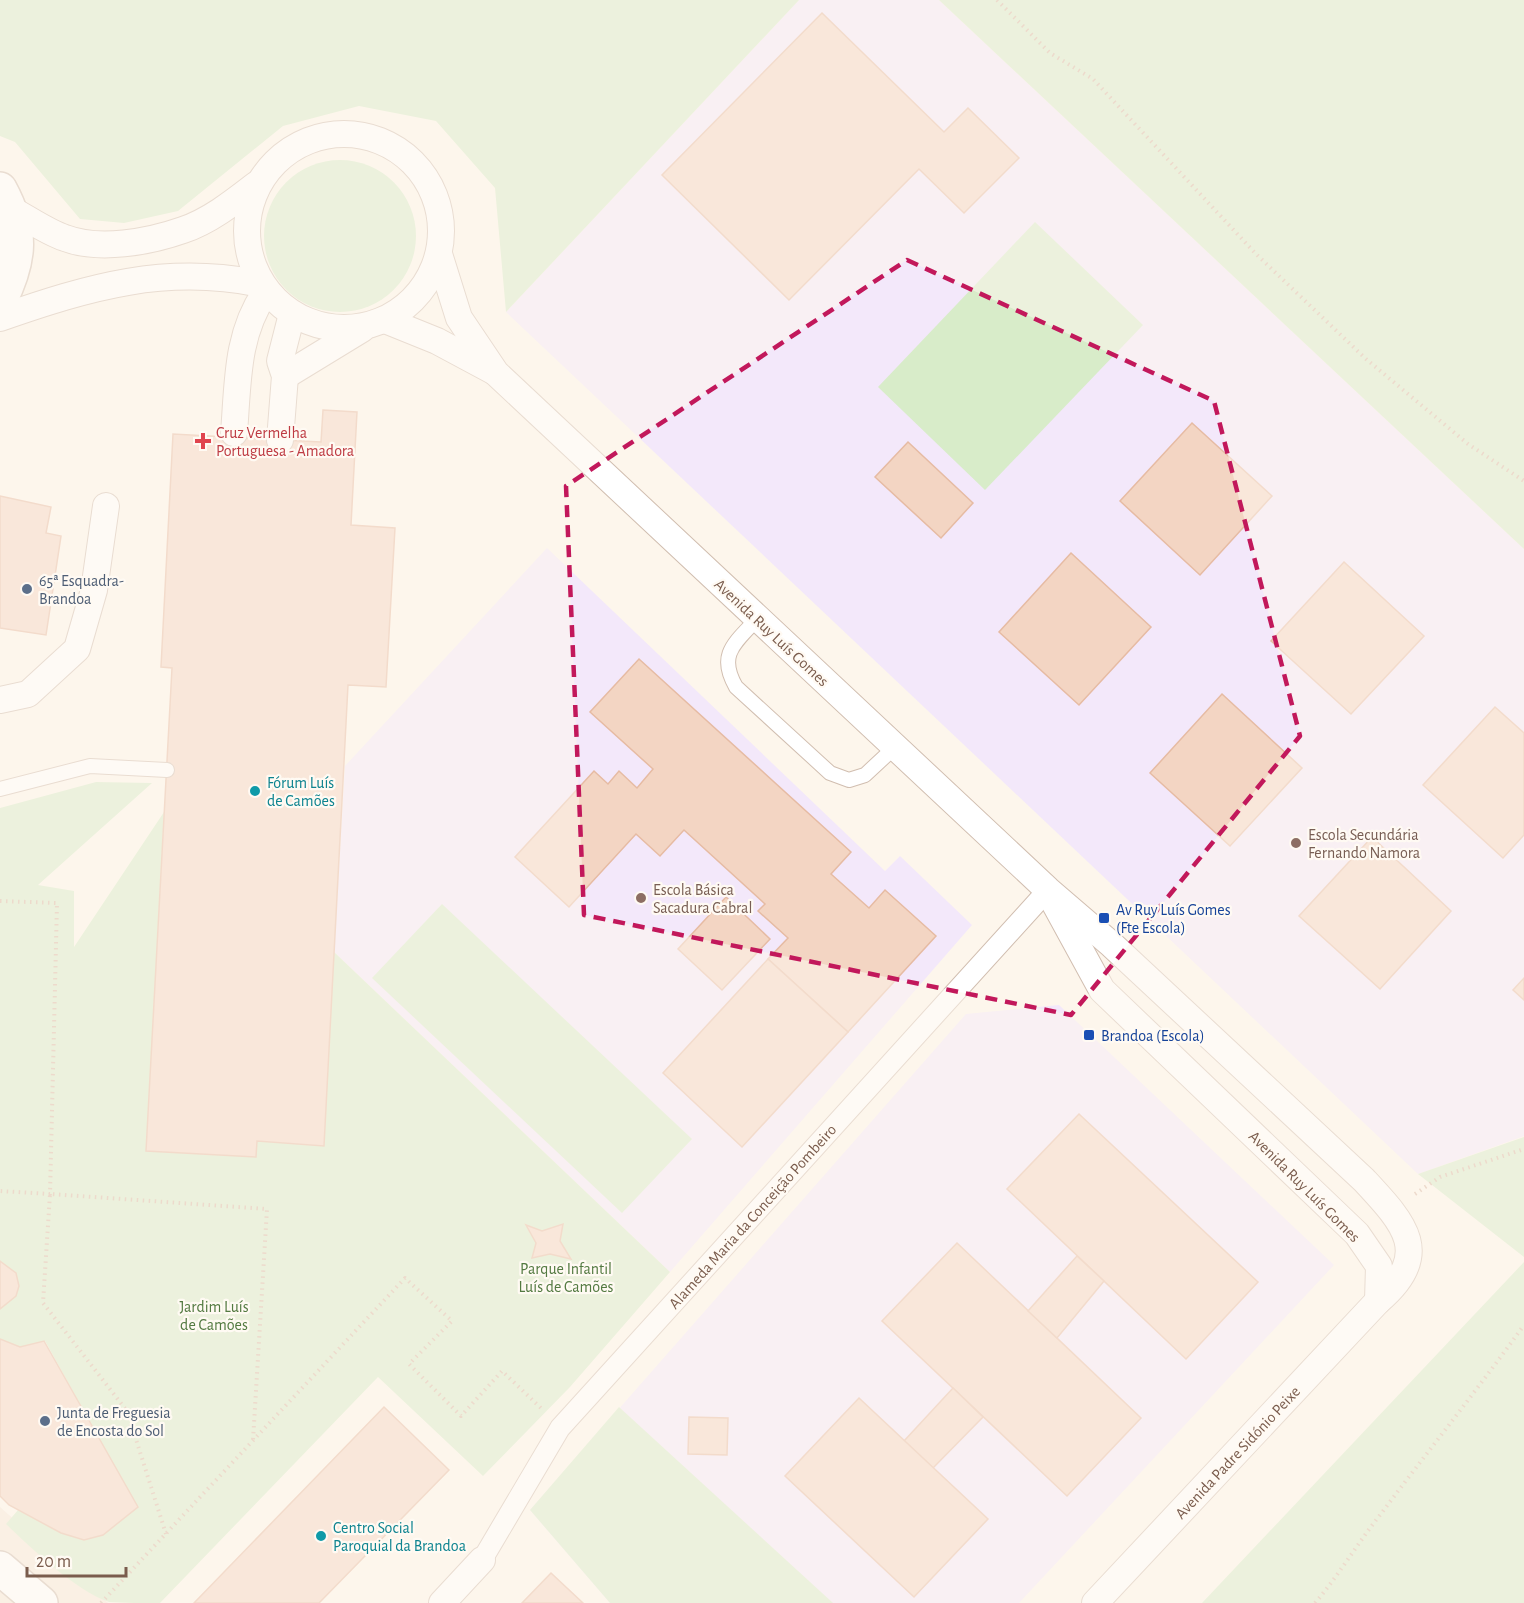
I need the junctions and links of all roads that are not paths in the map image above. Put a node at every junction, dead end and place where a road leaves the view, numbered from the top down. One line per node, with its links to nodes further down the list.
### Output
1 (258, 184): 2 (street); 3 (street); 4 (street)
2 (6, 199): 5 (street)
3 (439, 254): 8 (street); 9 (street, Avenida Ruy Luís Gomes)
4 (263, 289): 6 (street); 7 (street); 11 (street)
5 (0, 302)
6 (292, 314): 8 (street); 10 (street)
7 (0, 318)
8 (376, 323): 9 (street, Avenida Ruy Luís Gomes); 10 (street)
9 (496, 373): 14 (street, Avenida Ruy Luís Gomes)
10 (285, 376): 12 (street)
11 (234, 433)
12 (280, 440)
13 (106, 506): 15 (street)
14 (758, 618): 16 (street, Avenida Ruy Luís Gomes); 16 (lane)
15 (0, 700)
16 (895, 747): 19 (street, Avenida Ruy Luís Gomes)
17 (167, 771): 18 (lane)
18 (0, 789)
19 (1048, 890): 20 (street, Avenida Ruy Luís Gomes); 20 (street, Avenida Ruy Luís Gomes); 21 (street, Alameda Maria da Conceição Pombeiro)
20 (1378, 1301): 25 (street, Avenida Padre Sidónio Peixe)
21 (482, 1560): 24 (street)
22 (0, 1568): 23 (street)
23 (41, 1603)
24 (442, 1603)
25 (1095, 1603)

